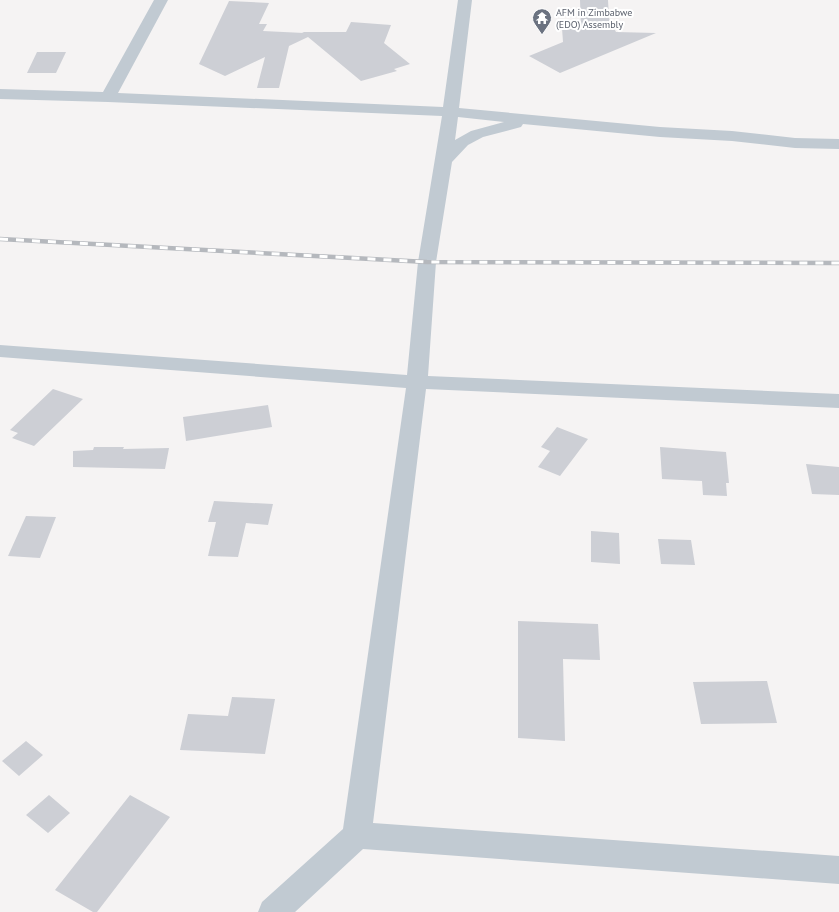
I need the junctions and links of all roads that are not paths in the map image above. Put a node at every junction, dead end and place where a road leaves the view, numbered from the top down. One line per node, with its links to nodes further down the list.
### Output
1 (161, 0): 4 (street)
2 (465, 0): 5 (street)
3 (0, 94): 4 (street)
4 (108, 97): 5 (street)
5 (450, 112): 6 (street); 8 (street)
6 (531, 121): 7 (street); 8 (street)
7 (839, 144)
8 (444, 161): 10 (street)
9 (0, 351): 10 (street)
10 (416, 382): 11 (street); 12 (street)
11 (839, 401)
12 (357, 835): 13 (street); 14 (street)
13 (839, 870)
14 (273, 912)

